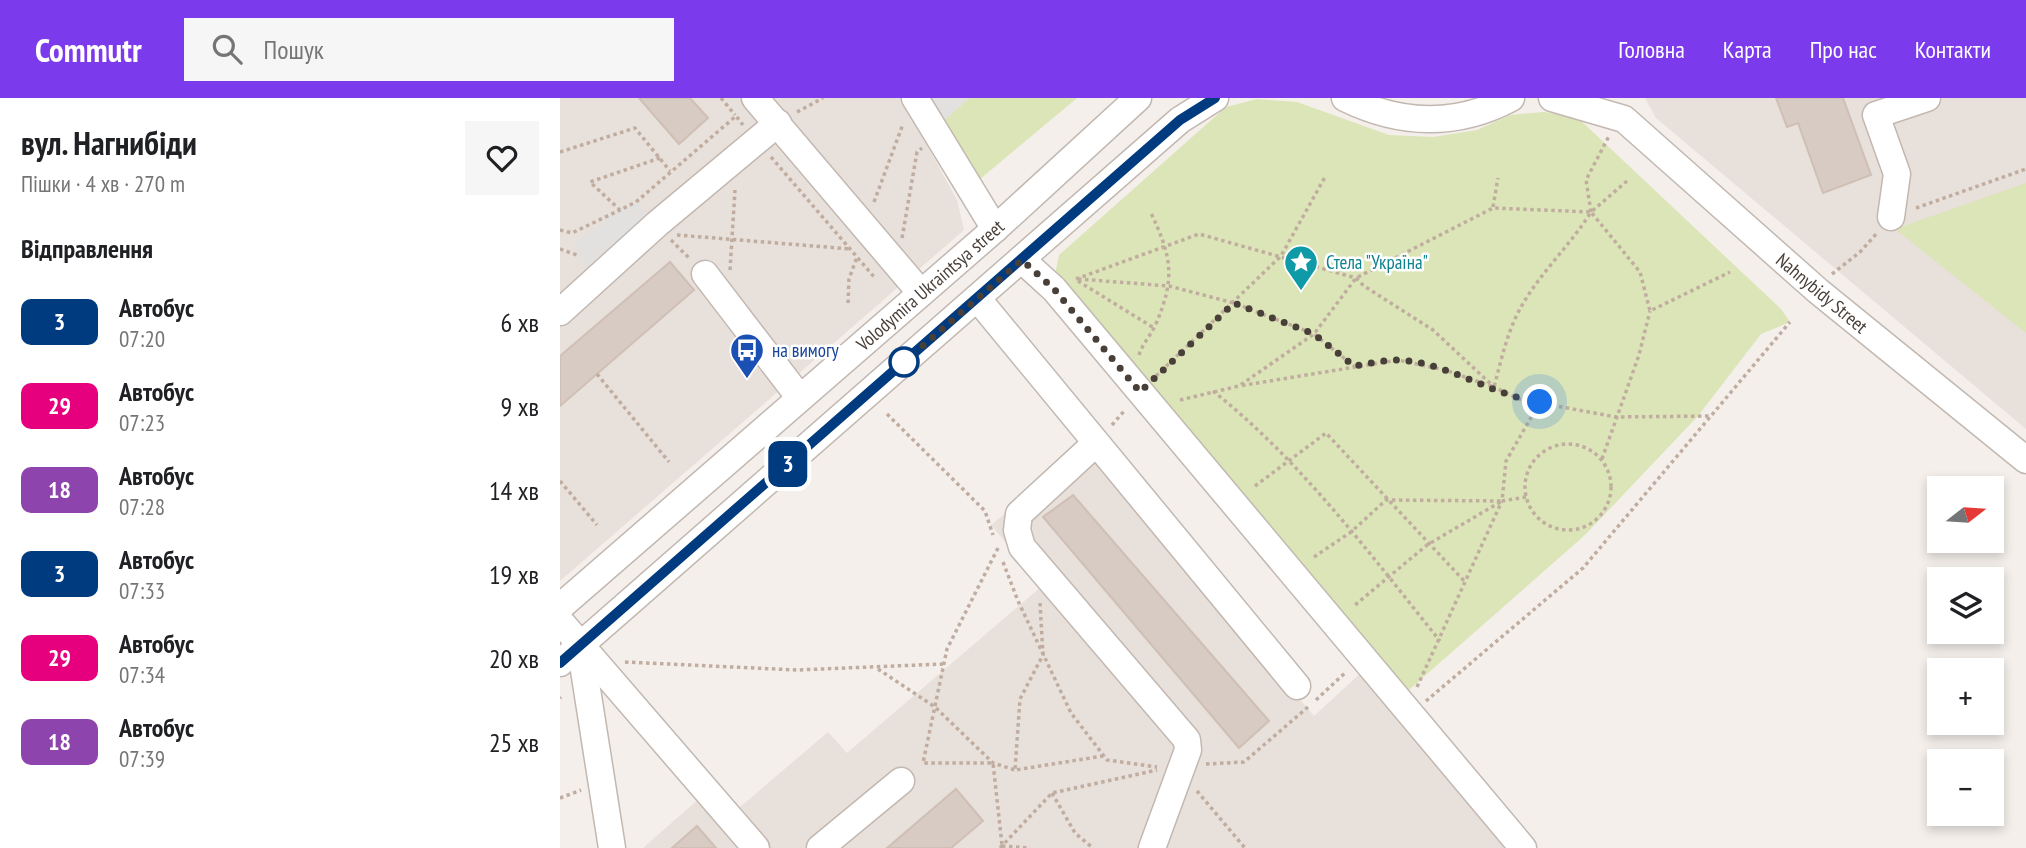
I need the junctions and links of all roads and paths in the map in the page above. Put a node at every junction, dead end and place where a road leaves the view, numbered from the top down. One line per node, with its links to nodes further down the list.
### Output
1 (720, 98): 12 (path)
2 (755, 98): 13 (street)
3 (823, 98): 13 (path)
4 (1138, 98): 29 (street, Volodymira Ukraintsya street)
5 (1215, 98): 40 (street)
6 (1345, 98): 7 (street)
7 (1511, 98)
8 (1552, 98): 11 (street, Nahnybidy Street)
9 (1927, 98): 28 (street)
10 (911, 104): 14 (street); 32 (path)
11 (1622, 109): 27 (path); 72 (street, Nahnybidy Street)
12 (736, 116): 15 (path); 19 (path)
13 (778, 123): 15 (street); 32 (street)
14 (938, 136): 29 (street); 34 (path)
15 (756, 139): 32 (path); 54 (street)
16 (560, 152): 17 (path)
17 (660, 158): 19 (path); 25 (path)
18 (2026, 169): 28 (path)
19 (670, 172): 25 (path)
20 (1325, 177): 38 (path)
21 (1498, 178): 24 (path)
22 (1627, 181): 27 (path)
23 (736, 184): 33 (path)
24 (1493, 208): 27 (path); 45 (path)
25 (620, 210): 30 (path)
26 (1150, 211): 35 (path)
27 (1591, 212): 53 (path); 61 (path)
28 (1891, 217): 43 (path)
29 (995, 229): 48 (street, Volodymira Ukraintsya street)
30 (560, 230)
31 (664, 233): 33 (path)
32 (857, 239): 33 (path); 39 (path); 48 (street)
33 (730, 240): 52 (path)
34 (901, 241)
35 (1168, 248): 38 (path); 46 (path); 47 (path)
36 (560, 249): 37 (path)
37 (577, 255)
38 (1281, 256): 45 (path); 51 (path)
39 (858, 257): 44 (path); 50 (path)
40 (1022, 260): 49 (street); 63 (street)
41 (1730, 272): 53 (path)
42 (705, 274): 52 (street)
43 (1832, 274)
44 (875, 278)
45 (1356, 278): 57 (path); 61 (path)
46 (1076, 279): 47 (path); 56 (path)
47 (1169, 286): 51 (path); 56 (path)
48 (921, 293): 64 (street, Volodymira Ukraintsya street)
49 (977, 298): 70 (street); 92 (street)
50 (848, 303)
51 (1234, 303): 57 (path); 63 (path)
52 (728, 305): 64 (street)
53 (1650, 311): 69 (path)
54 (560, 312)
55 (1790, 322): 68 (path)
56 (1154, 328): 63 (path)
57 (1314, 334): 58 (path); 60 (path)
58 (1354, 366): 60 (path); 61 (path)
59 (597, 374): 73 (path)
60 (1239, 386): 62 (path)
61 (1494, 387): 66 (path)
62 (1213, 391): 65 (path); 74 (path)
63 (1140, 392): 70 (path); 101 (street)
64 (800, 398): 89 (street, Volodymira Ukraintsya street)
65 (1180, 400)
66 (1540, 402): 69 (path); 79 (path)
67 (887, 414): 83 (path)
68 (1711, 416): 69 (path); 101 (path)
69 (1616, 417): 71 (path)
70 (1095, 444): 85 (street); 99 (street)
71 (1602, 460): 77 (path); 77 (path)
72 (2026, 460)
73 (669, 462)
74 (1288, 462): 76 (path); 78 (path); 81 (path)
75 (560, 481): 80 (path)
76 (1255, 486)
77 (1526, 497): 79 (path)
78 (1386, 500): 79 (path); 81 (path); 82 (path)
79 (1502, 501): 82 (path); 87 (path)
80 (597, 525)
81 (1351, 532): 84 (path); 86 (path)
82 (1427, 545): 86 (path); 87 (path)
83 (998, 548): 93 (path); 96 (path)
84 (1314, 557)
85 (1038, 566): 93 (path); 104 (street)
86 (1388, 577): 88 (path); 91 (path)
87 (1466, 583): 91 (path)
88 (1354, 605)
89 (560, 607)
90 (560, 621): 92 (street)
91 (1440, 641): 98 (path)
92 (580, 645): 95 (street); 108 (street); 109 (street)
93 (1043, 655): 102 (path); 105 (path)
94 (620, 662): 97 (path)
95 (560, 663)
96 (944, 664): 97 (path); 100 (path)
97 (876, 668): 100 (path)
98 (1419, 682)
99 (1297, 686)
100 (934, 707): 103 (path); 103 (path)
101 (1411, 714): 115 (street)
102 (1104, 755): 104 (path); 105 (path)
103 (993, 763): 105 (path); 107 (path)
104 (1181, 768): 113 (street); 114 (path)
105 (1015, 770)
106 (901, 781): 110 (street)
107 (1001, 847): 111 (path); 112 (path)
108 (612, 848)
109 (755, 848)
110 (820, 848)
111 (1030, 848)
112 (1093, 848)
113 (1152, 848)
114 (1245, 848)
115 (1523, 848)

